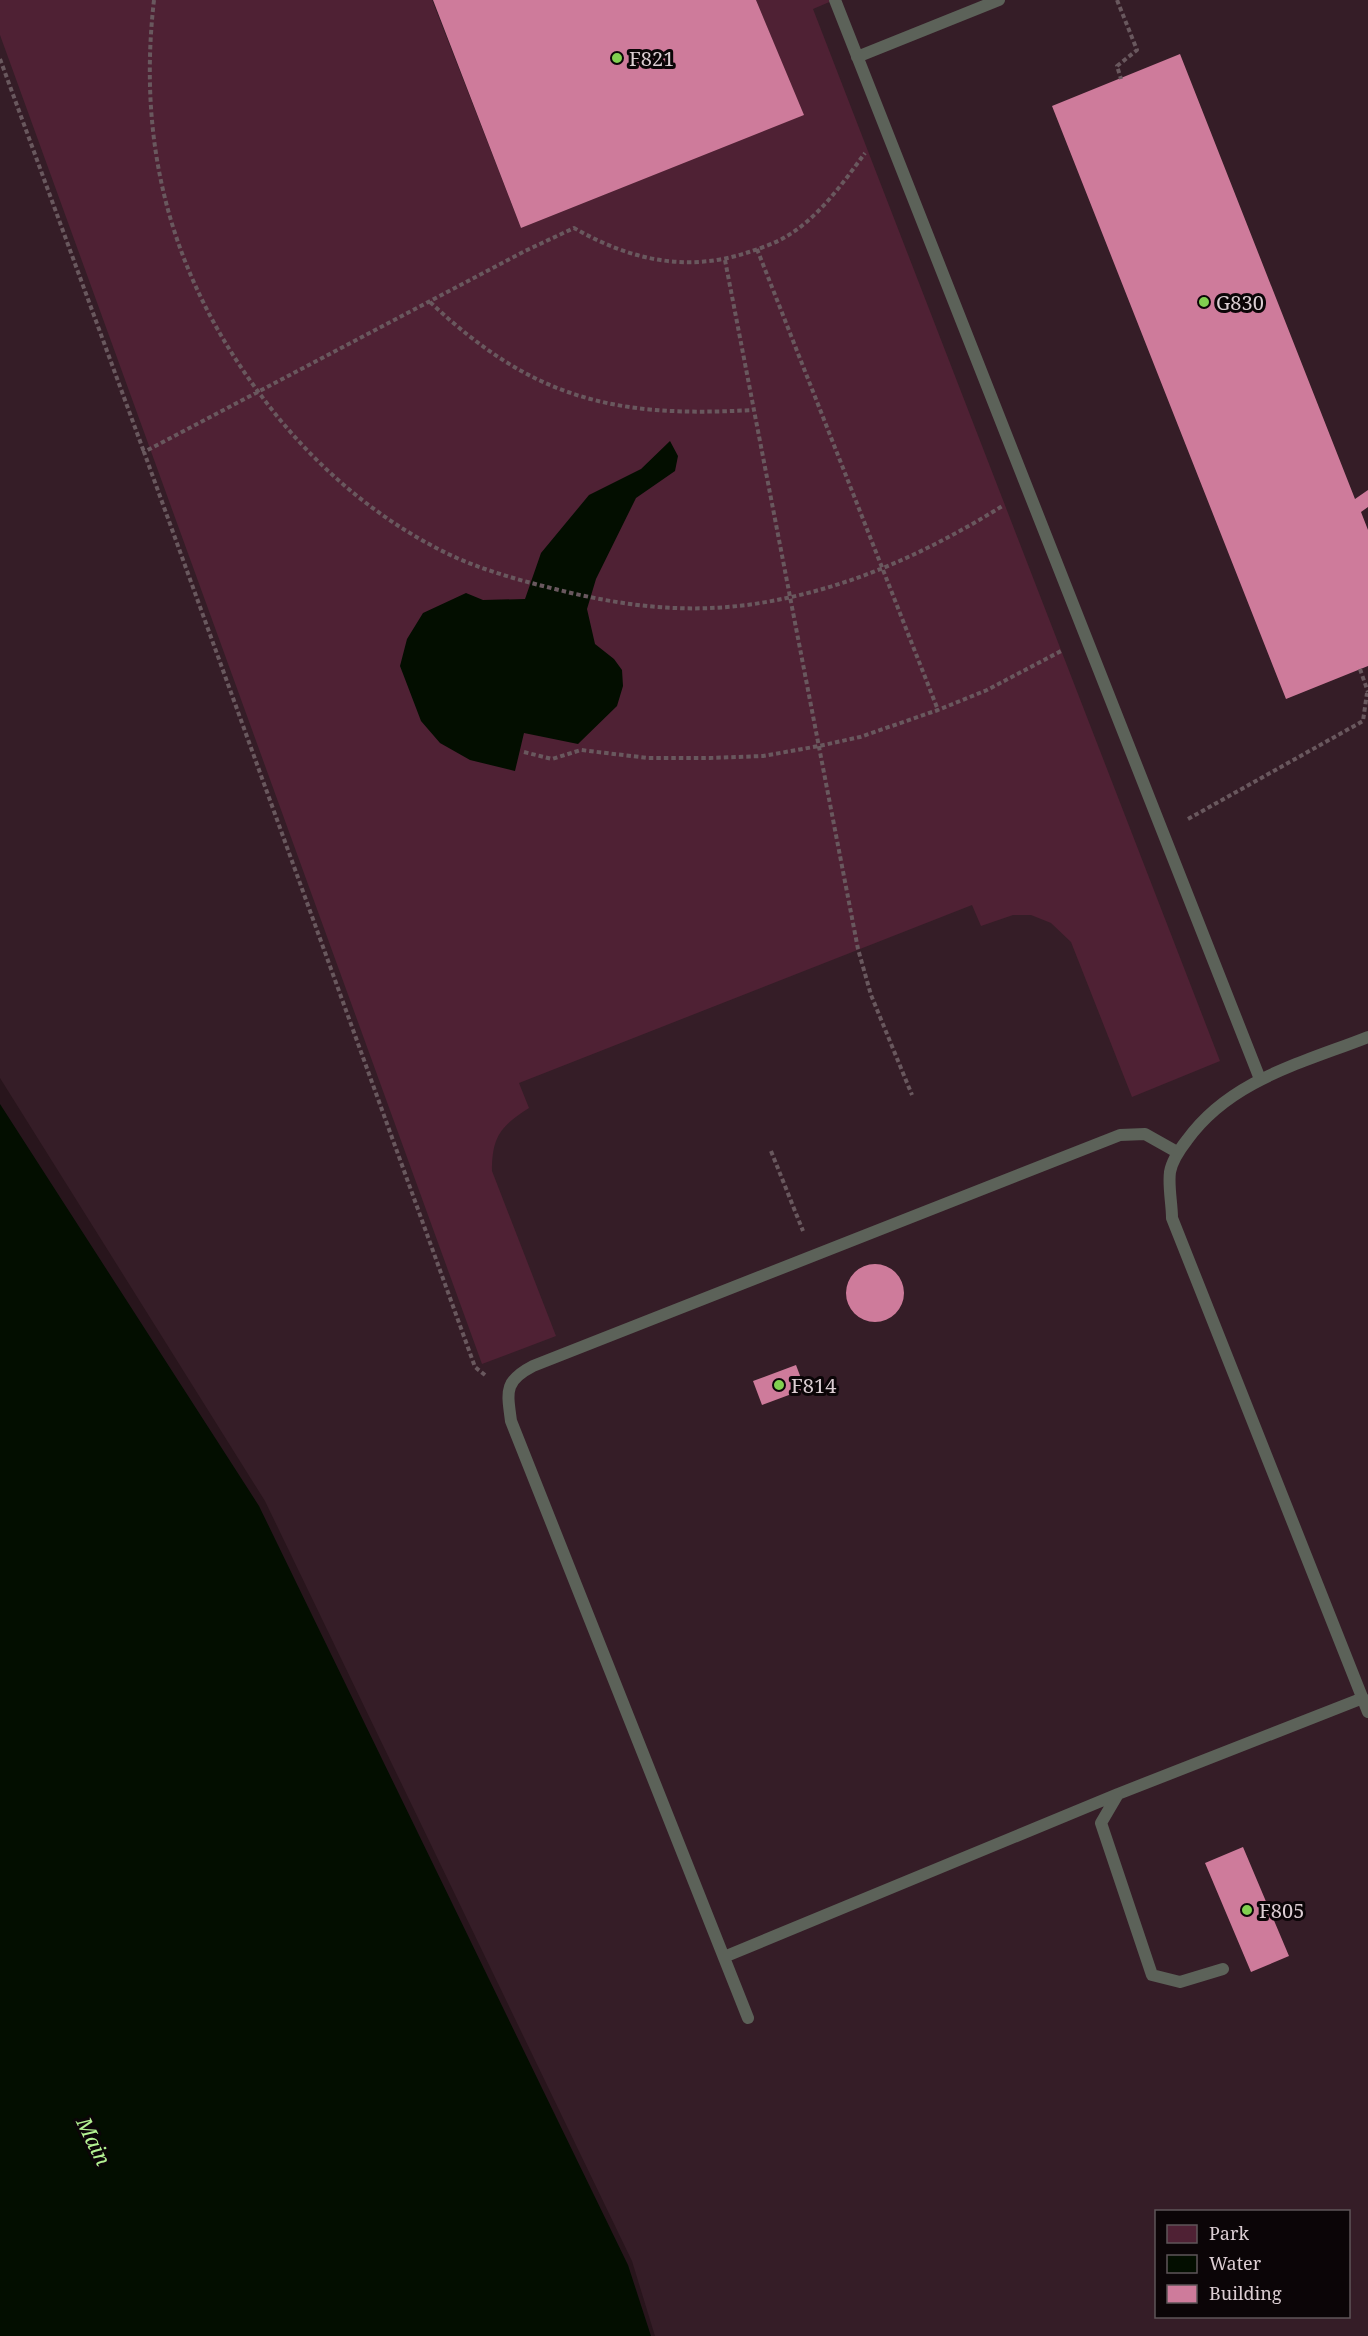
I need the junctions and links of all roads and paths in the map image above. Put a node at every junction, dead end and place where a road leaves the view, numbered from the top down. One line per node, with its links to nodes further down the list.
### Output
1 (154, 0): 12 (path)
2 (835, 0): 5 (lane)
3 (999, 0): 5 (lane)
4 (1117, 0): 7 (path)
5 (857, 57): 8 (lane)
6 (0, 59): 14 (path)
7 (1121, 79)
8 (885, 125): 9 (path); 15 (lane)
9 (757, 249): 10 (path); 16 (path)
10 (725, 260): 11 (path); 13 (path)
11 (430, 302): 12 (path); 13 (path)
12 (258, 392): 14 (path); 17 (path)
13 (752, 410): 17 (path)
14 (144, 452): 31 (path)
15 (1027, 490): 16 (path); 18 (lane)
16 (884, 570): 17 (path); 21 (path)
17 (791, 598): 22 (path)
18 (1087, 637): 21 (path); 24 (lane)
19 (1360, 669): 20 (path)
20 (1368, 692): 24 (path)
21 (938, 710): 22 (path)
22 (819, 746): 23 (path); 27 (path)
23 (524, 752)
24 (1164, 833): 26 (lane)
25 (1368, 1037): 26 (lane)
26 (1260, 1079): 29 (lane)
27 (912, 1095)
28 (771, 1151): 30 (path)
29 (1177, 1152): 30 (lane); 32 (lane)
30 (814, 1256): 31 (lane)
31 (508, 1394): 35 (lane)
32 (1362, 1698): 33 (lane); 34 (lane)
33 (1368, 1712)
34 (1119, 1794): 35 (lane); 36 (lane)
35 (724, 1956): 37 (lane)
36 (1223, 1970)
37 (748, 2018)

